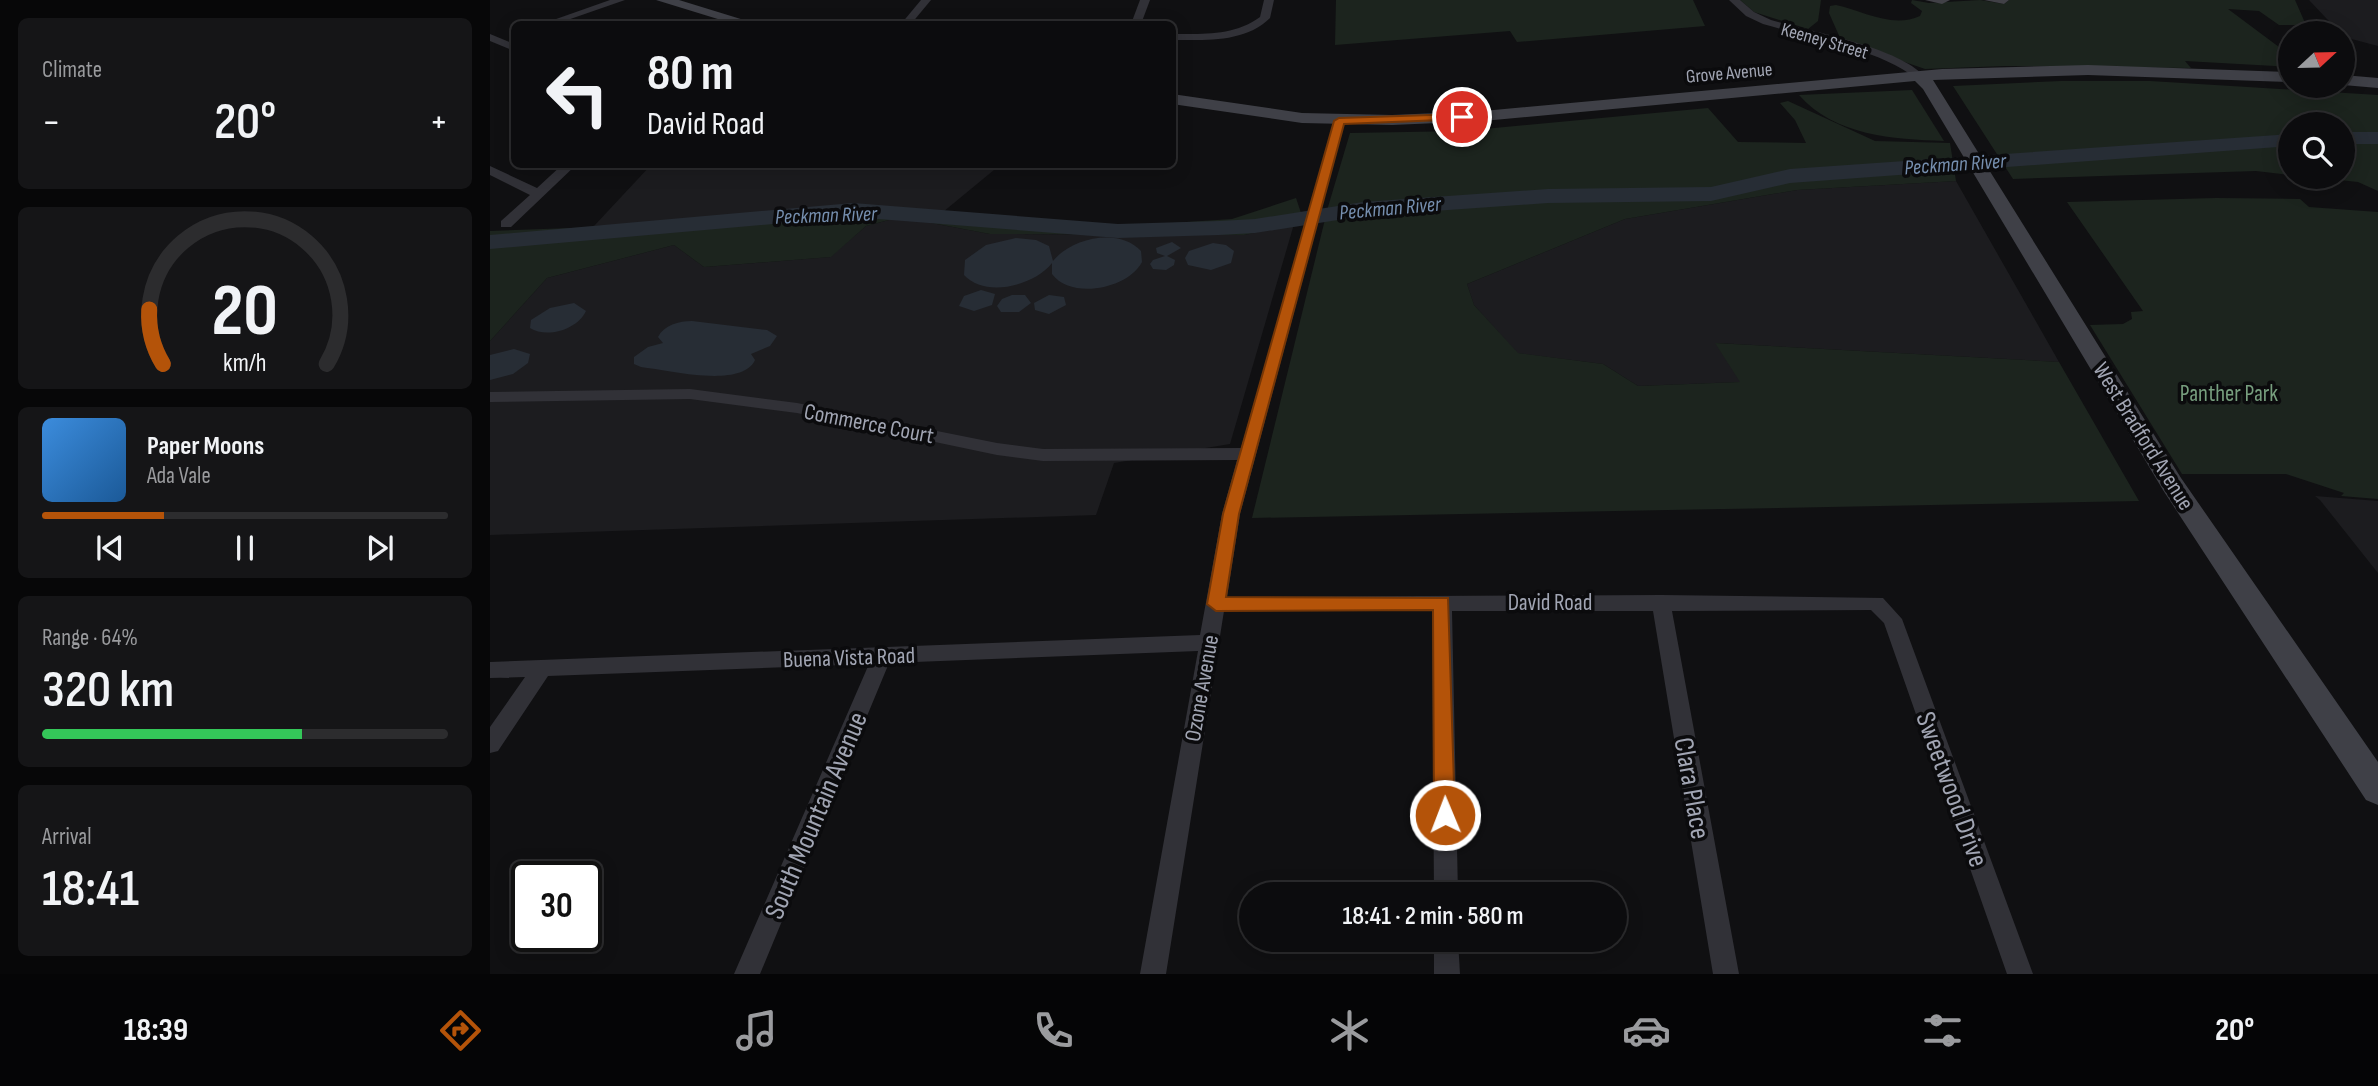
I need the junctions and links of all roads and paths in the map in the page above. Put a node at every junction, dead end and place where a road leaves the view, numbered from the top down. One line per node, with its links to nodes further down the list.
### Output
1 (620, 0): 7 (street)
2 (663, 0): 8 (street)
3 (926, 0): 9 (street)
4 (1145, 0): 10 (street)
5 (1269, 0): 11 (street)
6 (1734, 0): 14 (street, Keeney Street)
7 (556, 21)
8 (737, 21)
9 (908, 21)
10 (1137, 21)
11 (1176, 37)
12 (494, 39): 13 (street)
13 (511, 47)
14 (1919, 76): 15 (street, Grove Avenue); 19 (street, Grove Avenue); 35 (street, West Bradford Avenue)
15 (2278, 77)
16 (2356, 81): 17 (street)
17 (2378, 83)
18 (1176, 100): 19 (street, Grove Avenue)
19 (1339, 121): 25 (street, Ozone Avenue)
20 (567, 168): 22 (street)
21 (490, 170): 22 (street)
22 (539, 194): 23 (street)
23 (506, 225)
24 (490, 397): 25 (street, Commerce Court)
25 (1248, 454): 28 (street, Ozone Avenue)
26 (1661, 602): 27 (street, David Road); 29 (street, David Road); 41 (street, Clara Place)
27 (1442, 603): 28 (street, David Road); 36 (street)
28 (1216, 604): 30 (street, Ozone Avenue)
29 (1882, 607): 42 (street, Sweetwood Drive)
30 (1209, 643): 31 (street, Buena Vista Road); 39 (street, Ozone Avenue)
31 (882, 656): 32 (street, Buena Vista Road); 38 (street, South Mountain Avenue)
32 (542, 668): 33 (street, Buena Vista Road); 34 (street)
33 (490, 670)
34 (490, 744)
35 (2378, 790)
36 (1446, 882)
37 (1446, 952): 40 (street)
38 (747, 974)
39 (1153, 974)
40 (1447, 974)
41 (1726, 974)
42 (2020, 974)

